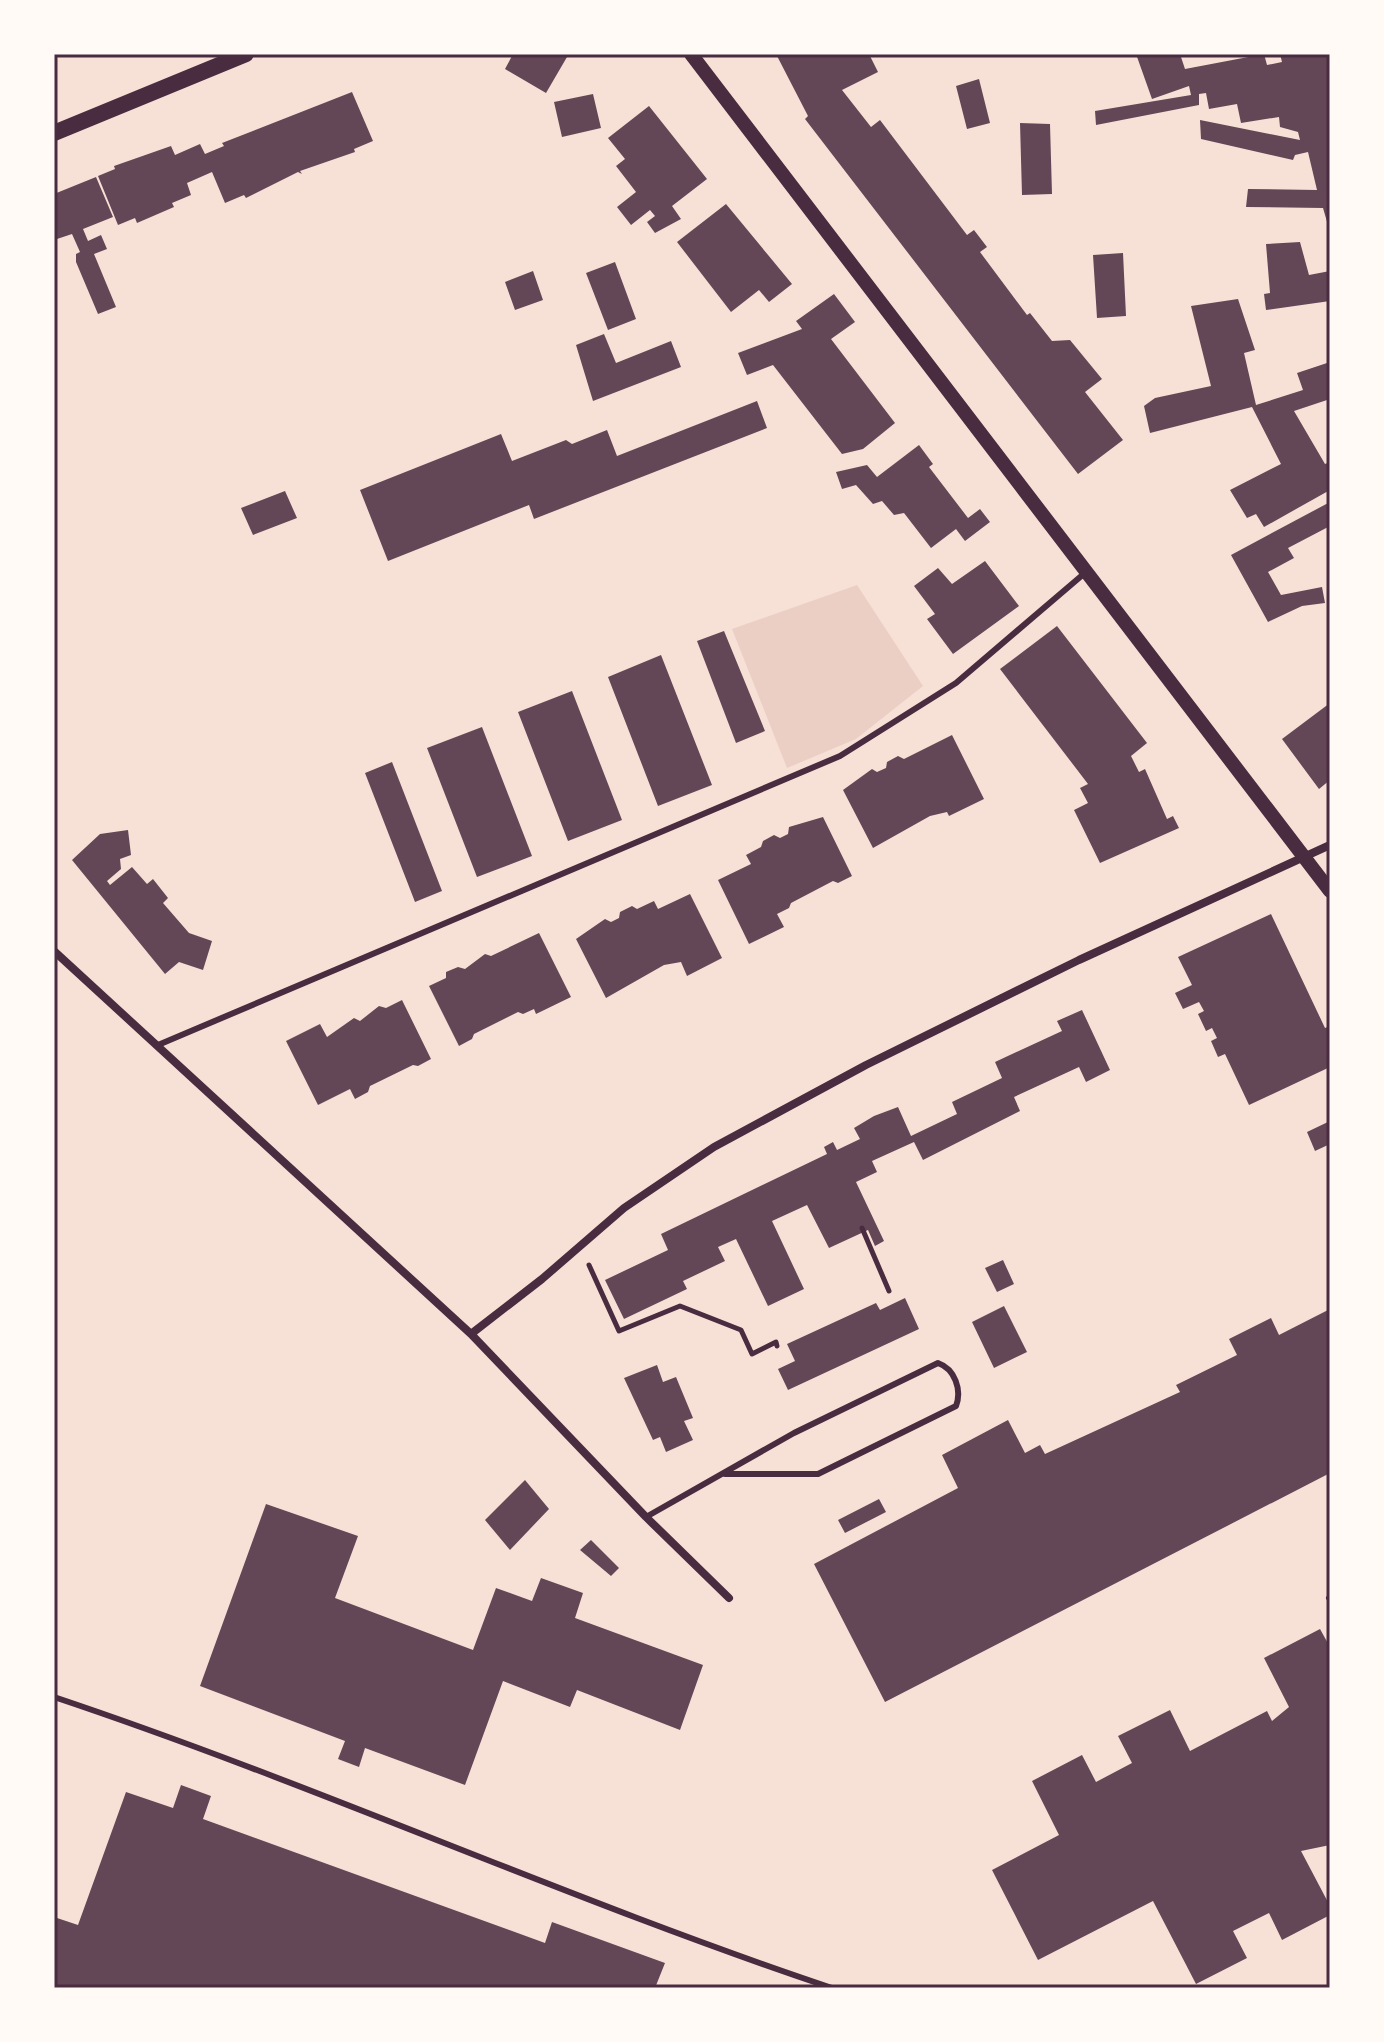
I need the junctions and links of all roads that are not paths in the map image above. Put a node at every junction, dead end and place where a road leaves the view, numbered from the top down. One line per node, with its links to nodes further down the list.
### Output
1 (246, 54): 3 (main road)
2 (691, 54): 4 (street)
3 (54, 133)
4 (1086, 571): 6 (street); 9 (lane)
5 (1330, 845): 6 (street)
6 (1304, 854): 7 (street); 10 (street)
7 (1330, 891)
8 (54, 951): 9 (street)
9 (158, 1045): 10 (street)
10 (471, 1334): 12 (street)
11 (725, 1474): 11 (lane); 12 (lane)
12 (646, 1517): 13 (street)
13 (729, 1598)
14 (54, 1697): 15 (lane)
15 (832, 1988)

